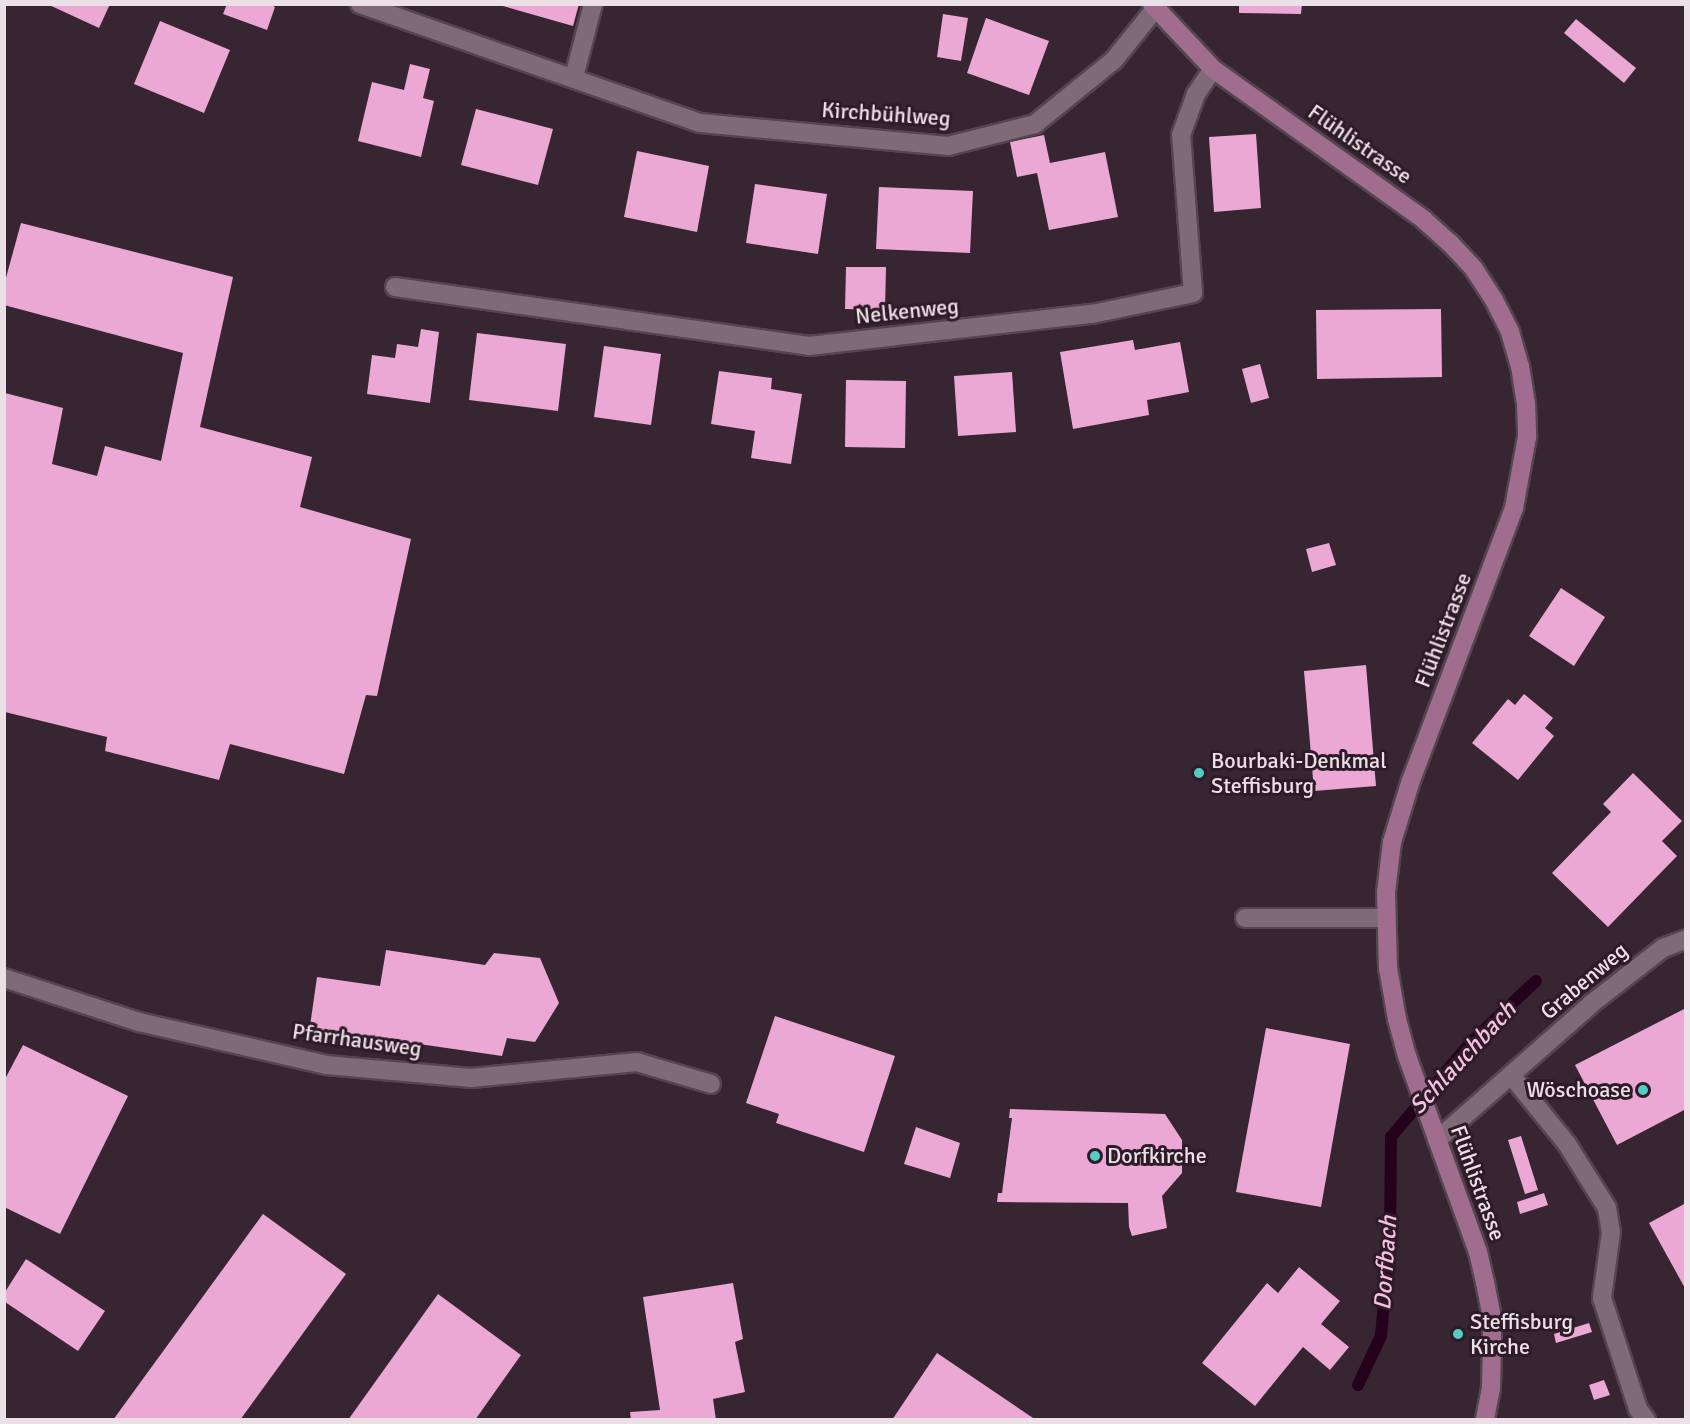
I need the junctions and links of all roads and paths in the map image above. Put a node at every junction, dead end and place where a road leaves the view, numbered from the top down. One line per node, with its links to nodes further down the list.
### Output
1 (360, 4): 5 (street, Kirchbühlweg)
2 (593, 4): 5 (street)
3 (1153, 7): 4 (street, Flühlistrasse); 5 (street, Kirchbühlweg)
4 (1213, 69): 6 (street, Nelkenweg); 8 (street, Flühlistrasse)
5 (574, 77)
6 (395, 287)
7 (1245, 918): 8 (street)
8 (1386, 918): 13 (street, Flühlistrasse)
9 (1686, 939): 11 (street, Grabenweg)
10 (4, 978): 12 (street, Pfarrhausweg)
11 (1511, 1075): 13 (street, Grabenweg); 15 (street)
12 (711, 1084)
13 (1437, 1140): 14 (street, Flühlistrasse)
14 (1485, 1419)
15 (1646, 1419)

